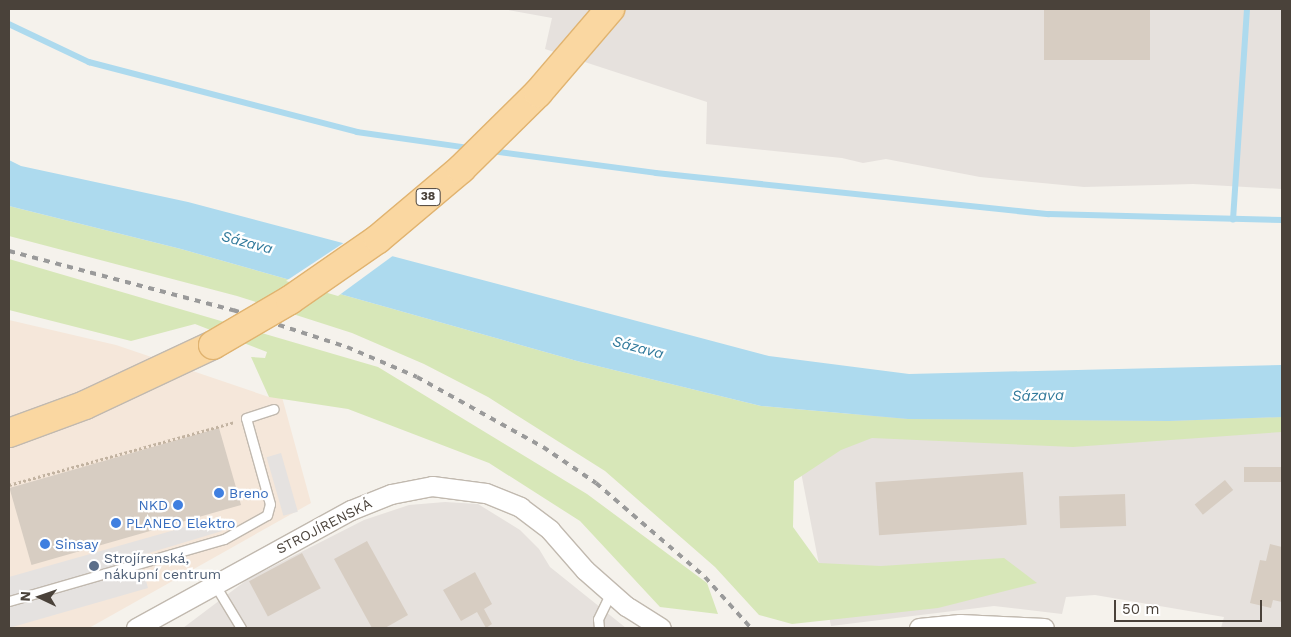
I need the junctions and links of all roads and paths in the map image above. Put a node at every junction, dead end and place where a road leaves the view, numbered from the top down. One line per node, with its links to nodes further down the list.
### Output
1 (610, 9): 4 (main road, 38, bridge)
2 (274, 409): 3 (lane)
3 (246, 418): 5 (path); 8 (lane)
4 (9, 433)
5 (9, 485)
6 (215, 585): 7 (street, STROJÍRENSKÁ); 9 (street, STROJÍRENSKÁ); 10 (lane)
7 (611, 592): 11 (lane); 12 (street, STROJÍRENSKÁ)
8 (9, 601)
9 (136, 628)
10 (241, 628)
11 (599, 628)
12 (661, 628)
13 (919, 628): 14 (street)
14 (1044, 628)

